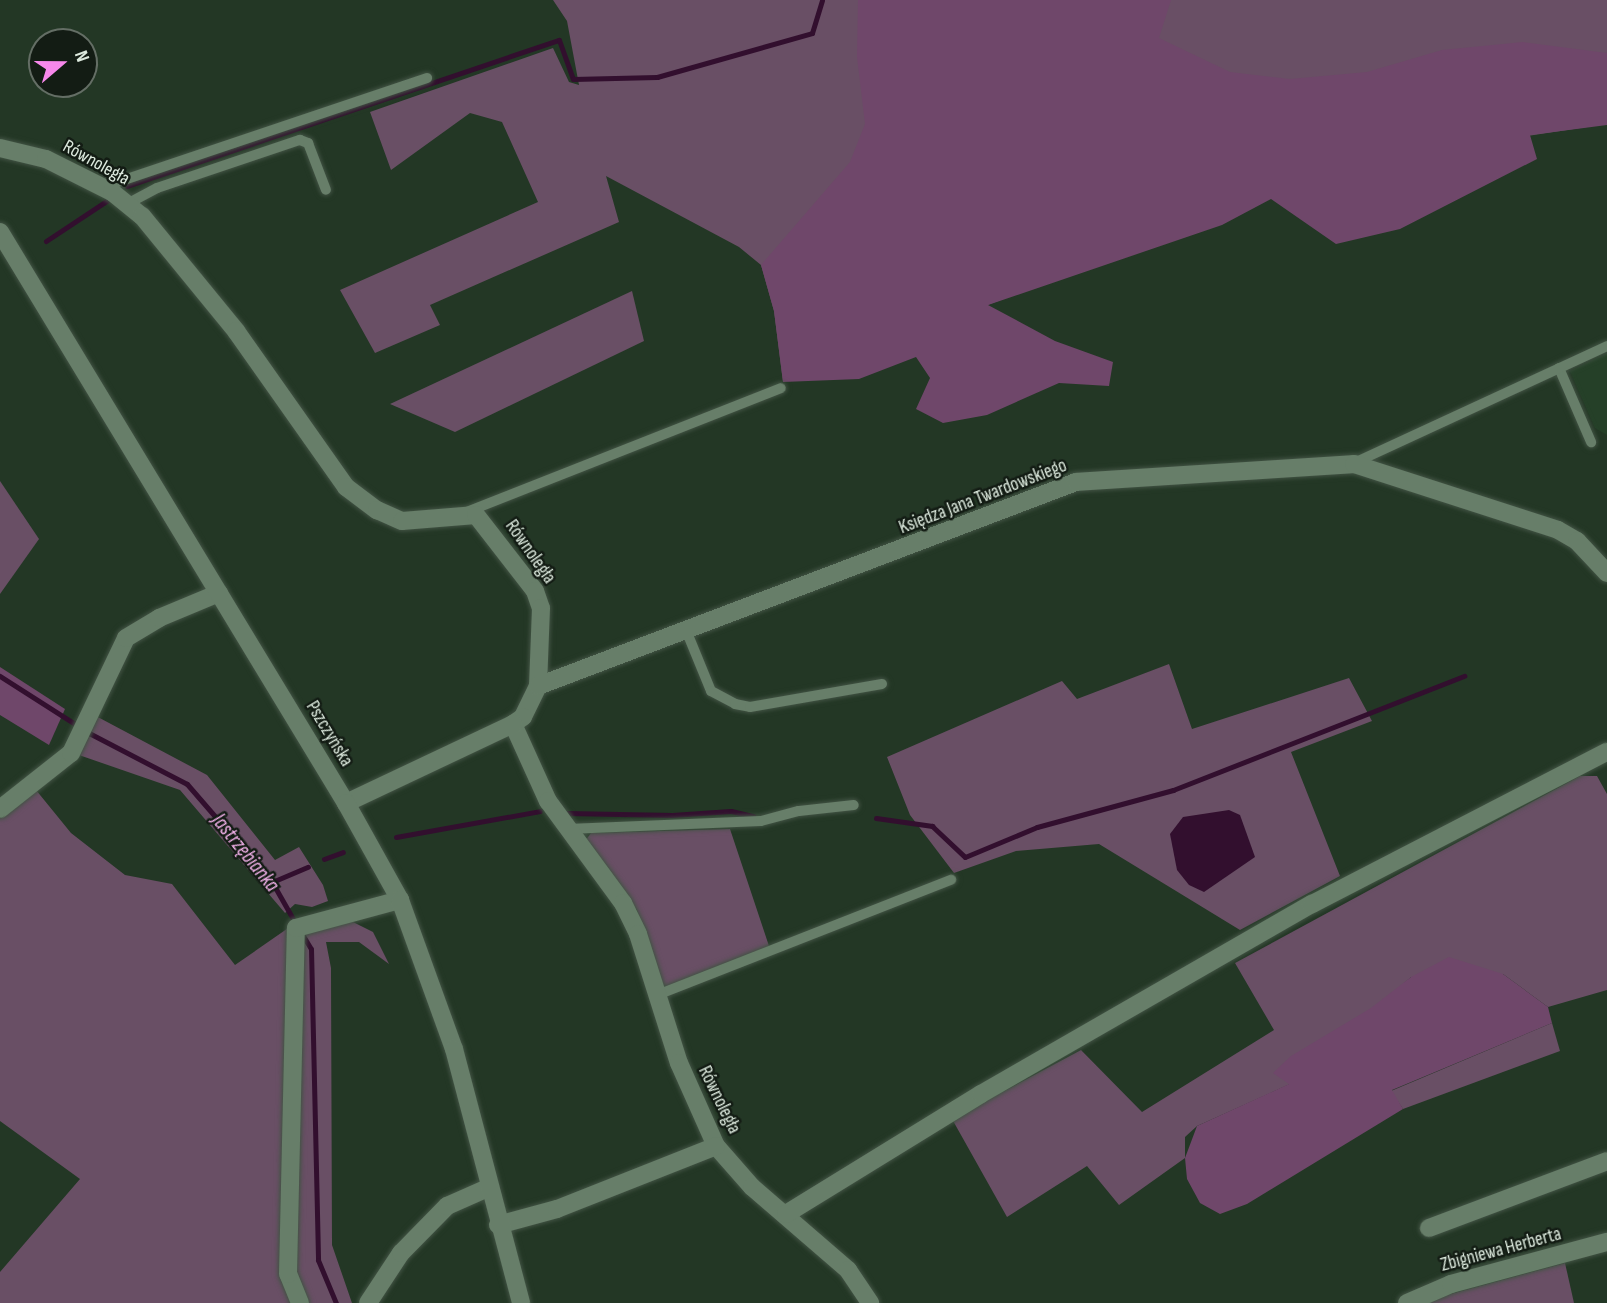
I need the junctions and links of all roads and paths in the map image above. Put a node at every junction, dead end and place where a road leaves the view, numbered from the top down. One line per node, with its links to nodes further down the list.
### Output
1 (428, 78): 3 (lane)
2 (0, 148): 3 (street, Równoległa)
3 (102, 187): 5 (street, Równoległa)
4 (326, 190): 5 (lane)
5 (127, 205): 12 (street, Równoległa)
6 (0, 232): 14 (street, Pszczyńska)
7 (1607, 346): 8 (lane)
8 (1559, 368): 10 (lane); 11 (lane)
9 (781, 388): 12 (lane)
10 (1591, 442)
11 (1354, 464): 13 (street, Księdza Jana Twardowskiego); 15 (street, Księdza Jana Twardowskiego)
12 (461, 514): 17 (street, Równoległa)
13 (1607, 573)
14 (219, 593): 20 (street, Pszczyńska); 22 (street)
15 (686, 630): 16 (lane); 17 (street, Księdza Jana Twardowskiego)
16 (882, 684)
17 (538, 686): 18 (street, Równoległa)
18 (513, 724): 20 (street); 23 (street, Równoległa)
19 (1607, 752): 30 (street)
20 (346, 803): 25 (street, Pszczyńska)
21 (854, 805): 23 (lane)
22 (0, 809)
23 (568, 829): 26 (street, Równoległa)
24 (951, 880): 26 (lane)
25 (400, 900): 29 (street, Pszczyńska); 34 (street)
26 (657, 995): 27 (street, Równoległa)
27 (716, 1146): 30 (street, Równoległa); 31 (street)
28 (1607, 1161): 32 (street)
29 (490, 1187): 31 (street, Pszczyńska); 35 (street)
30 (786, 1214): 37 (street, Równoległa)
31 (498, 1225): 36 (street, Pszczyńska)
32 (1429, 1228)
33 (1607, 1242): 38 (street, Zbigniewa Herberta)
34 (300, 1303)
35 (368, 1303)
36 (521, 1303)
37 (870, 1303)
38 (1407, 1303)

